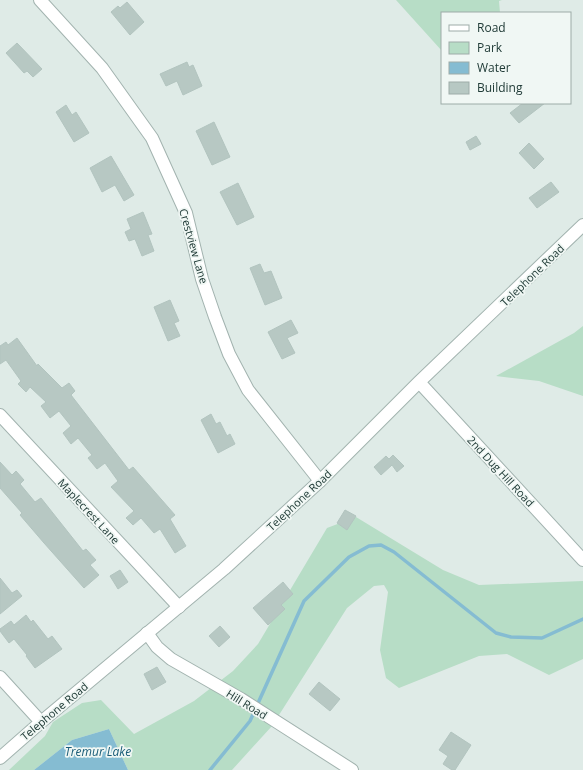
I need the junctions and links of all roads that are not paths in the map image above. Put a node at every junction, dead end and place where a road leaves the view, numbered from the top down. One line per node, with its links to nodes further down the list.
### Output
1 (40, 0): 5 (street, Crestview Lane)
2 (583, 225): 3 (street, Telephone Road)
3 (419, 382): 5 (street, Telephone Road); 6 (street, 2nd Dug Hill Road)
4 (0, 414): 7 (street, Maplecrest Lane)
5 (320, 481): 7 (street, Telephone Road)
6 (583, 560)
7 (179, 607): 8 (street, Telephone Road)
8 (147, 633): 10 (street, Telephone Road); 12 (street, Hill Road)
9 (0, 677): 10 (street)
10 (40, 722): 11 (street, Telephone Road)
11 (0, 758)
12 (352, 770)

